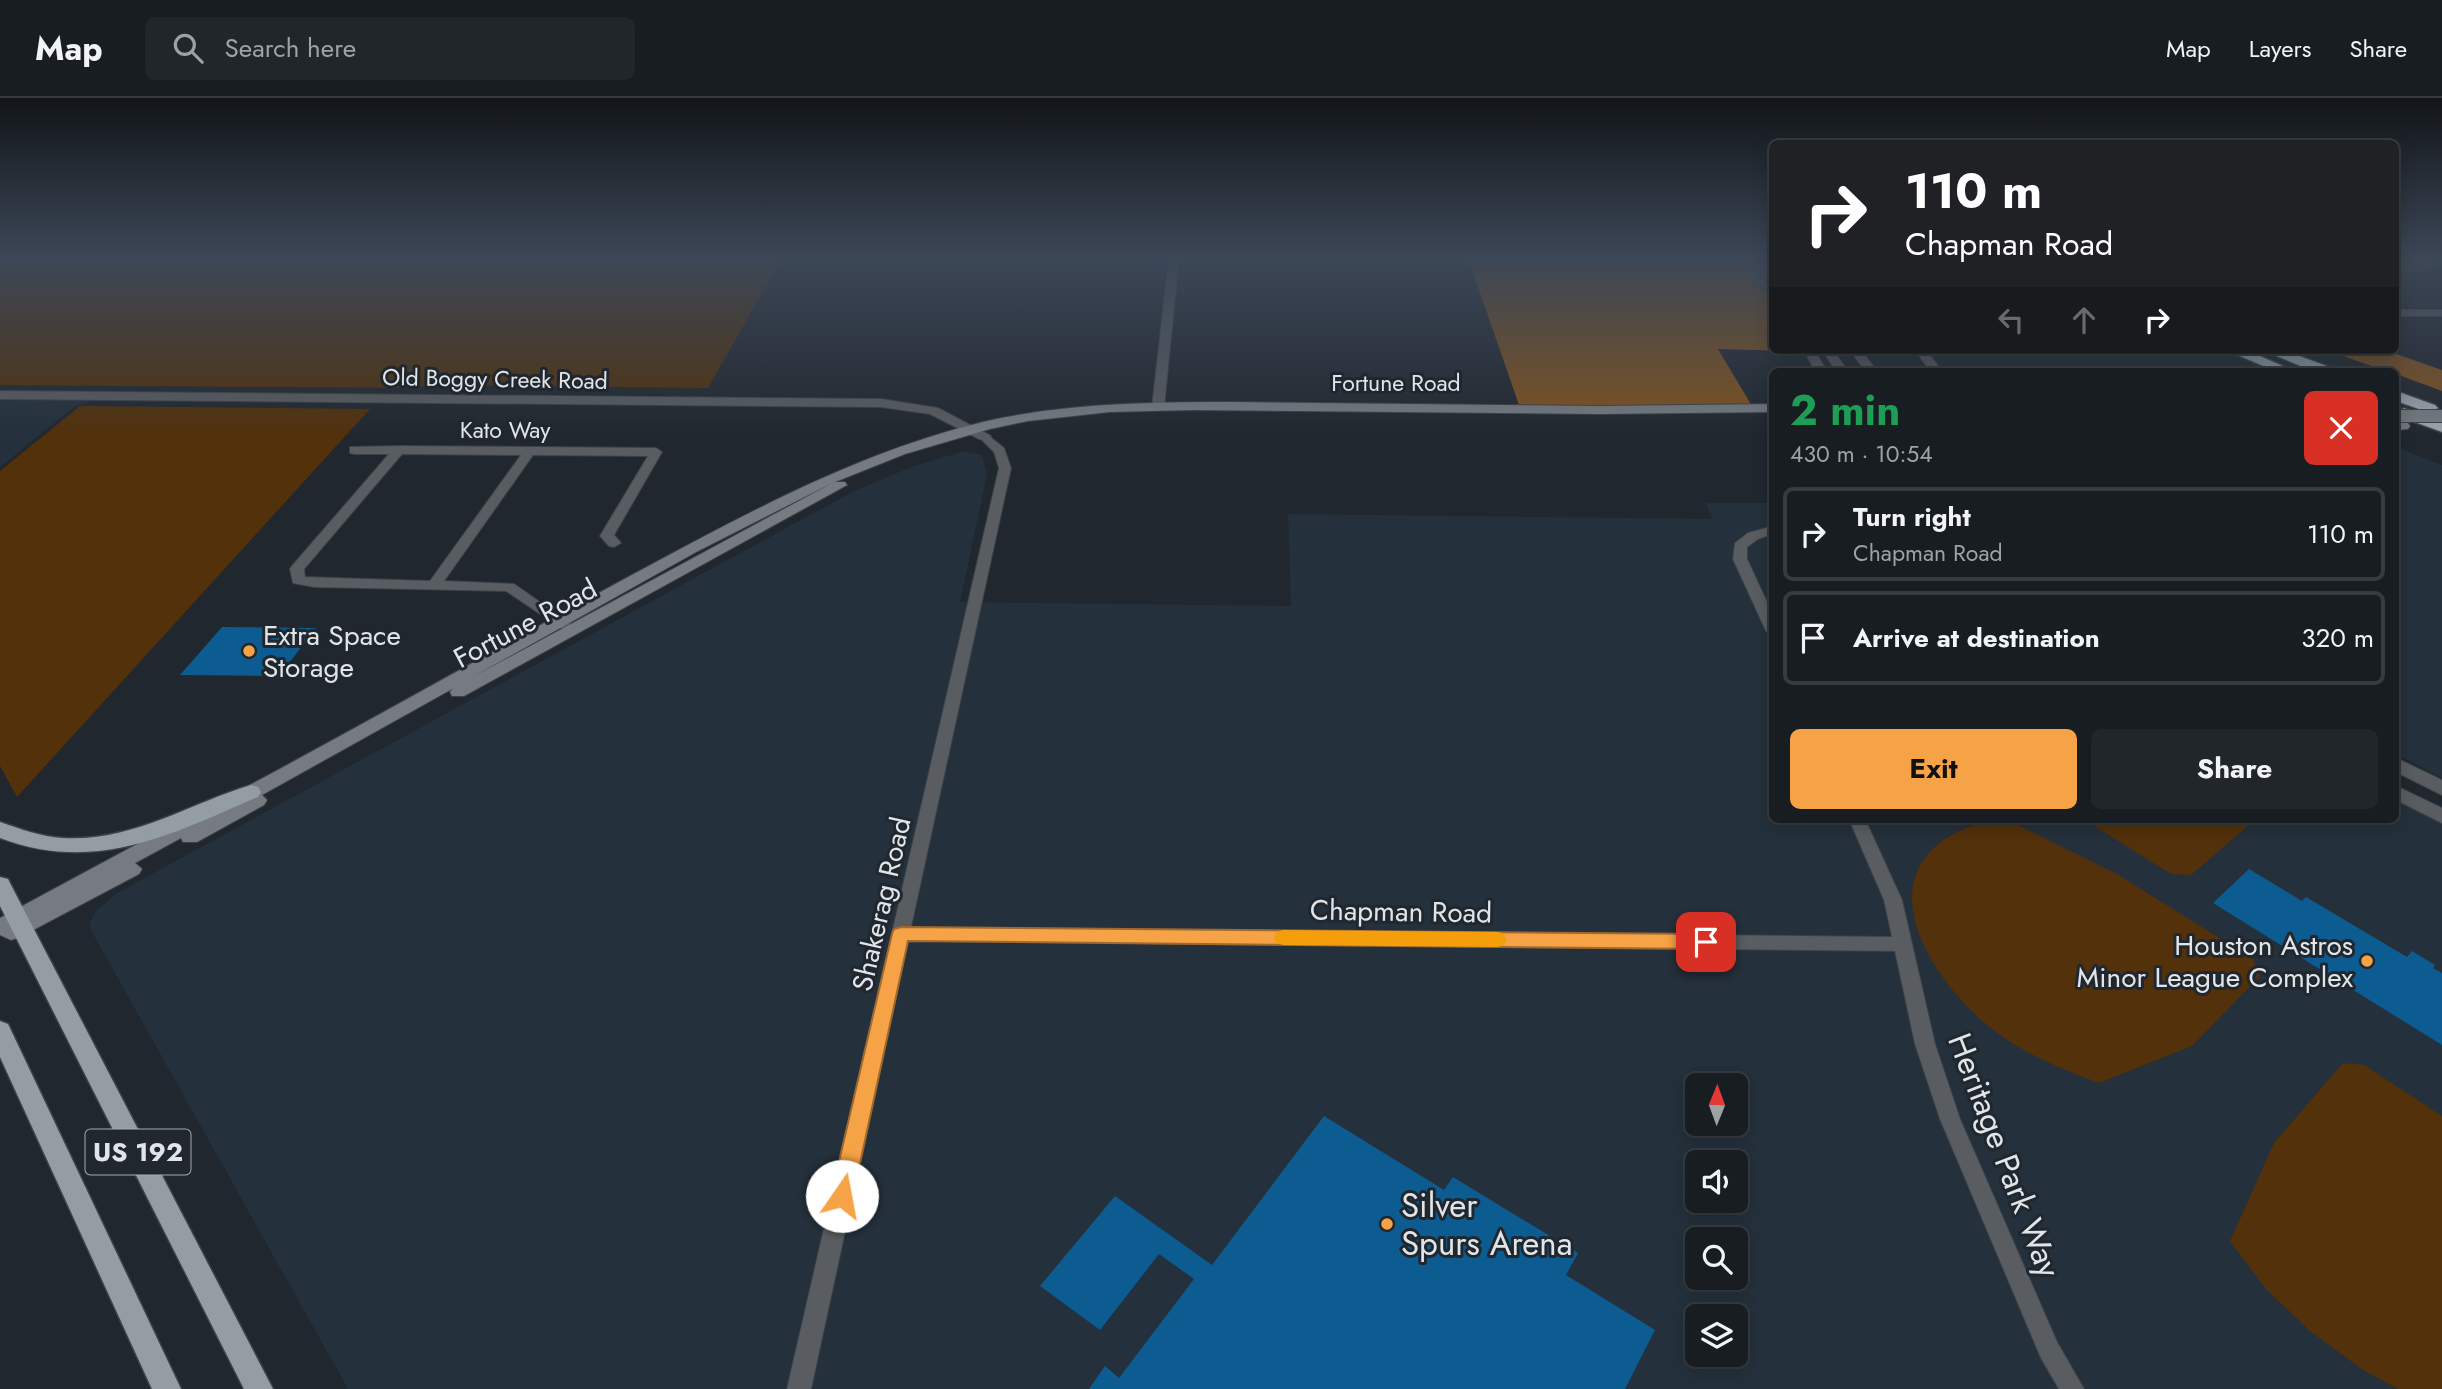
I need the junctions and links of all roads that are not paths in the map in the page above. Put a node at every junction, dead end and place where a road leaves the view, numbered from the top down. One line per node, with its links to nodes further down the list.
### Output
1 (1168, 318): 12 (street)
2 (1858, 354): 6 (street)
3 (1923, 354): 7 (street)
4 (2244, 354): 8 (highway)
5 (2280, 354): 9 (highway)
6 (1869, 368)
7 (1934, 368)
8 (2282, 368)
9 (2319, 368)
10 (0, 394): 19 (street, Old Boggy Creek Road)
11 (2399, 397): 15 (highway)
12 (1158, 407): 13 (main road, Fortune Road); 19 (main road, Fortune Road)
13 (1769, 411)
14 (2399, 411): 18 (highway)
15 (2442, 414): 16 (main road, bridge)
16 (2399, 422)
17 (2399, 422): 18 (main road)
18 (2442, 426)
19 (977, 433): 27 (main road, Fortune Road); 37 (street, Shakerag Road)
20 (354, 450): 21 (street, Kato Way)
21 (399, 450): 22 (street, Kato Way); 25 (street)
22 (530, 451): 24 (street, Kato Way); 25 (street)
23 (1769, 531): 26 (street)
24 (614, 543)
25 (434, 586): 27 (street)
26 (1769, 622)
27 (564, 626): 30 (main road, Fortune Road); 36 (main road, Fortune Road)
28 (2399, 766): 29 (street)
29 (2442, 788)
30 (251, 792): 34 (highway); 36 (main road, Fortune Road)
31 (2399, 794): 32 (street)
32 (2442, 816)
33 (1859, 823): 38 (street, Heritage Park Way)
34 (0, 830)
35 (0, 885): 36 (highway, US 192)
36 (10, 927): 41 (highway, US 192)
37 (901, 934): 38 (street, Chapman Road); 42 (street, Shakerag Road)
38 (1901, 944): 43 (street, Heritage Park Way)
39 (0, 1031): 40 (highway, US 192)
40 (167, 1389)
41 (259, 1389)
42 (799, 1389)
43 (2072, 1389)

